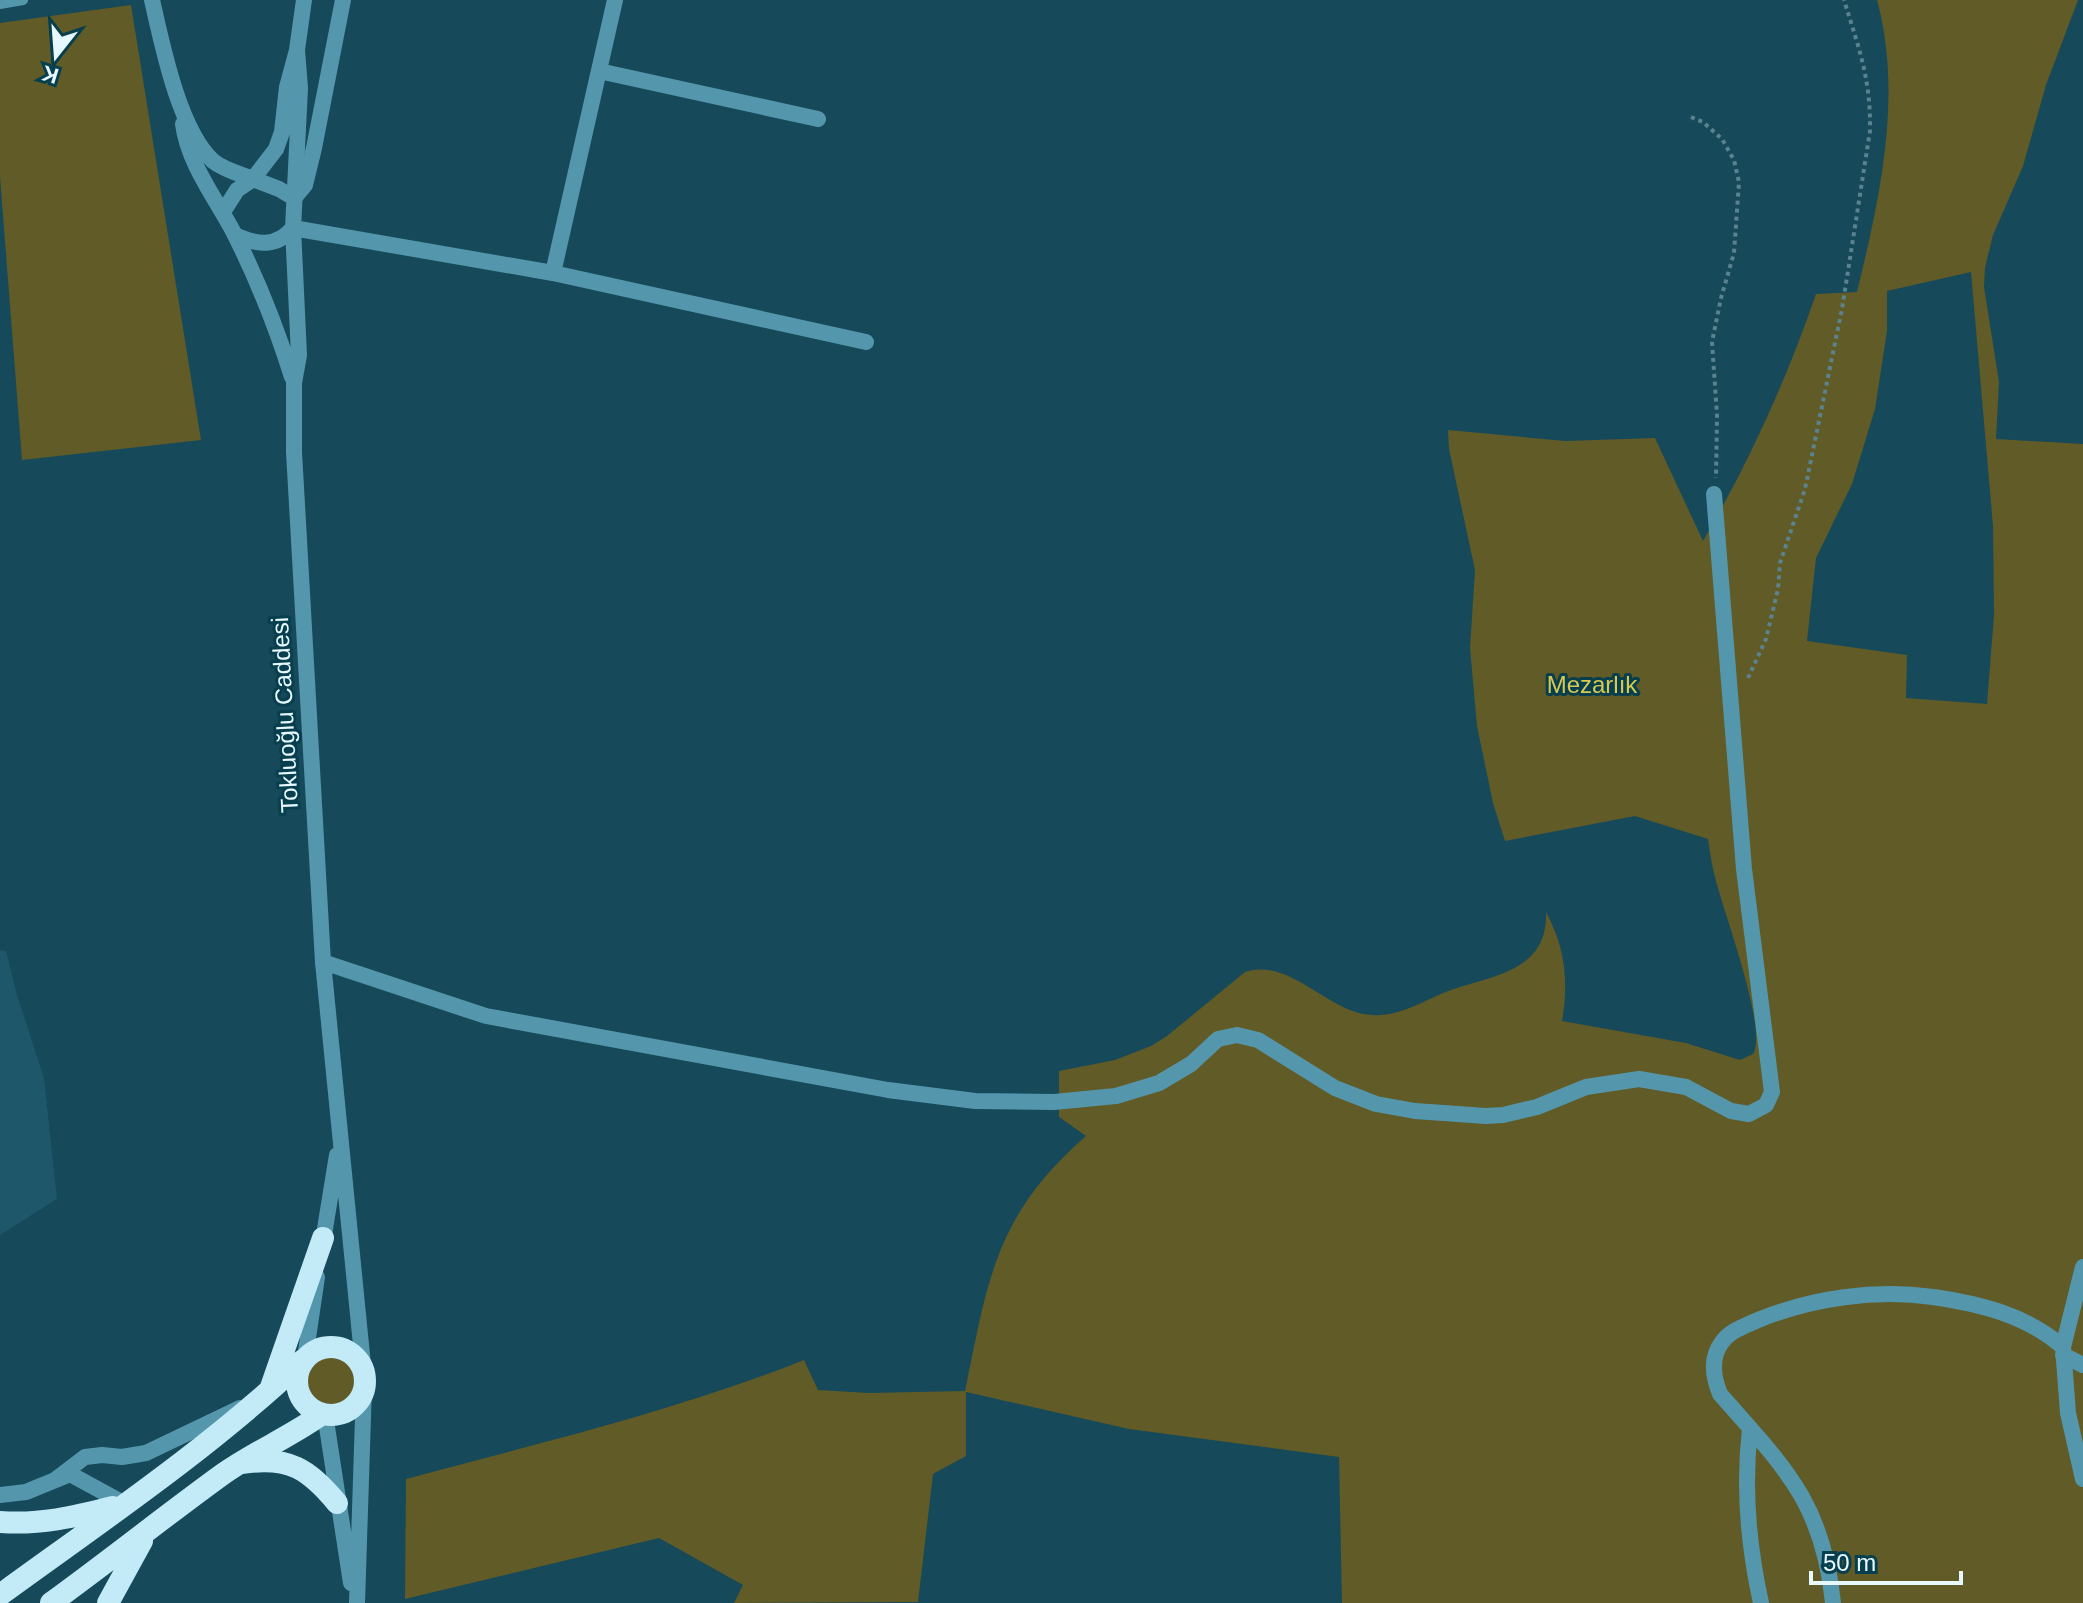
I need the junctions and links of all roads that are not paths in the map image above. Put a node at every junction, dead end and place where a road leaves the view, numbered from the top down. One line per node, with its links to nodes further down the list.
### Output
1 (23, 0): 6 (lane)
2 (152, 0): 9 (street)
3 (304, 0): 7 (street, Tokluoğlu Caddesi)
4 (343, 0): 12 (street)
5 (615, 0): 8 (street)
6 (0, 4)
7 (297, 50): 11 (street, Tokluoğlu Caddesi); 12 (street, Tokluoğlu Caddesi)
8 (599, 71): 10 (street); 16 (street)
9 (181, 107): 11 (street); 13 (street)
10 (818, 119)
11 (253, 179): 12 (street); 13 (street)
12 (294, 198): 14 (street, Tokluoğlu Caddesi)
13 (223, 212): 15 (street)
14 (293, 228): 15 (street); 16 (street); 18 (street, Tokluoğlu Caddesi)
15 (235, 235): 18 (street)
16 (553, 273): 17 (street)
17 (866, 342)
18 (294, 383): 20 (street, Tokluoğlu Caddesi)
19 (1714, 494): 20 (street)
20 (323, 962): 21 (street, Tokluoğlu Caddesi)
21 (340, 1134): 22 (street); 27 (street, Tokluoğlu Caddesi)
22 (323, 1238): 25 (street); 28 (highway)
23 (2083, 1267): 24 (street)
24 (2063, 1351): 26 (street); 30 (street); 33 (street)
25 (304, 1359): 27 (highway); 28 (highway); 29 (highway)
26 (2083, 1365)
27 (364, 1381): 29 (highway); 42 (street, Tokluoğlu Caddesi)
28 (269, 1392): 32 (street); 36 (highway)
29 (323, 1414): 31 (highway); 35 (street)
30 (1750, 1429): 43 (street); 44 (street)
31 (238, 1464): 35 (highway); 38 (highway)
32 (56, 1479): 34 (street); 36 (street)
33 (2083, 1479)
34 (0, 1495)
35 (337, 1503): 42 (street)
36 (125, 1504): 37 (highway); 39 (highway)
37 (0, 1522)
38 (146, 1533): 40 (highway); 41 (highway)
39 (0, 1595)
40 (51, 1603)
41 (108, 1603)
42 (356, 1603)
43 (1761, 1603)
44 (1833, 1603)

